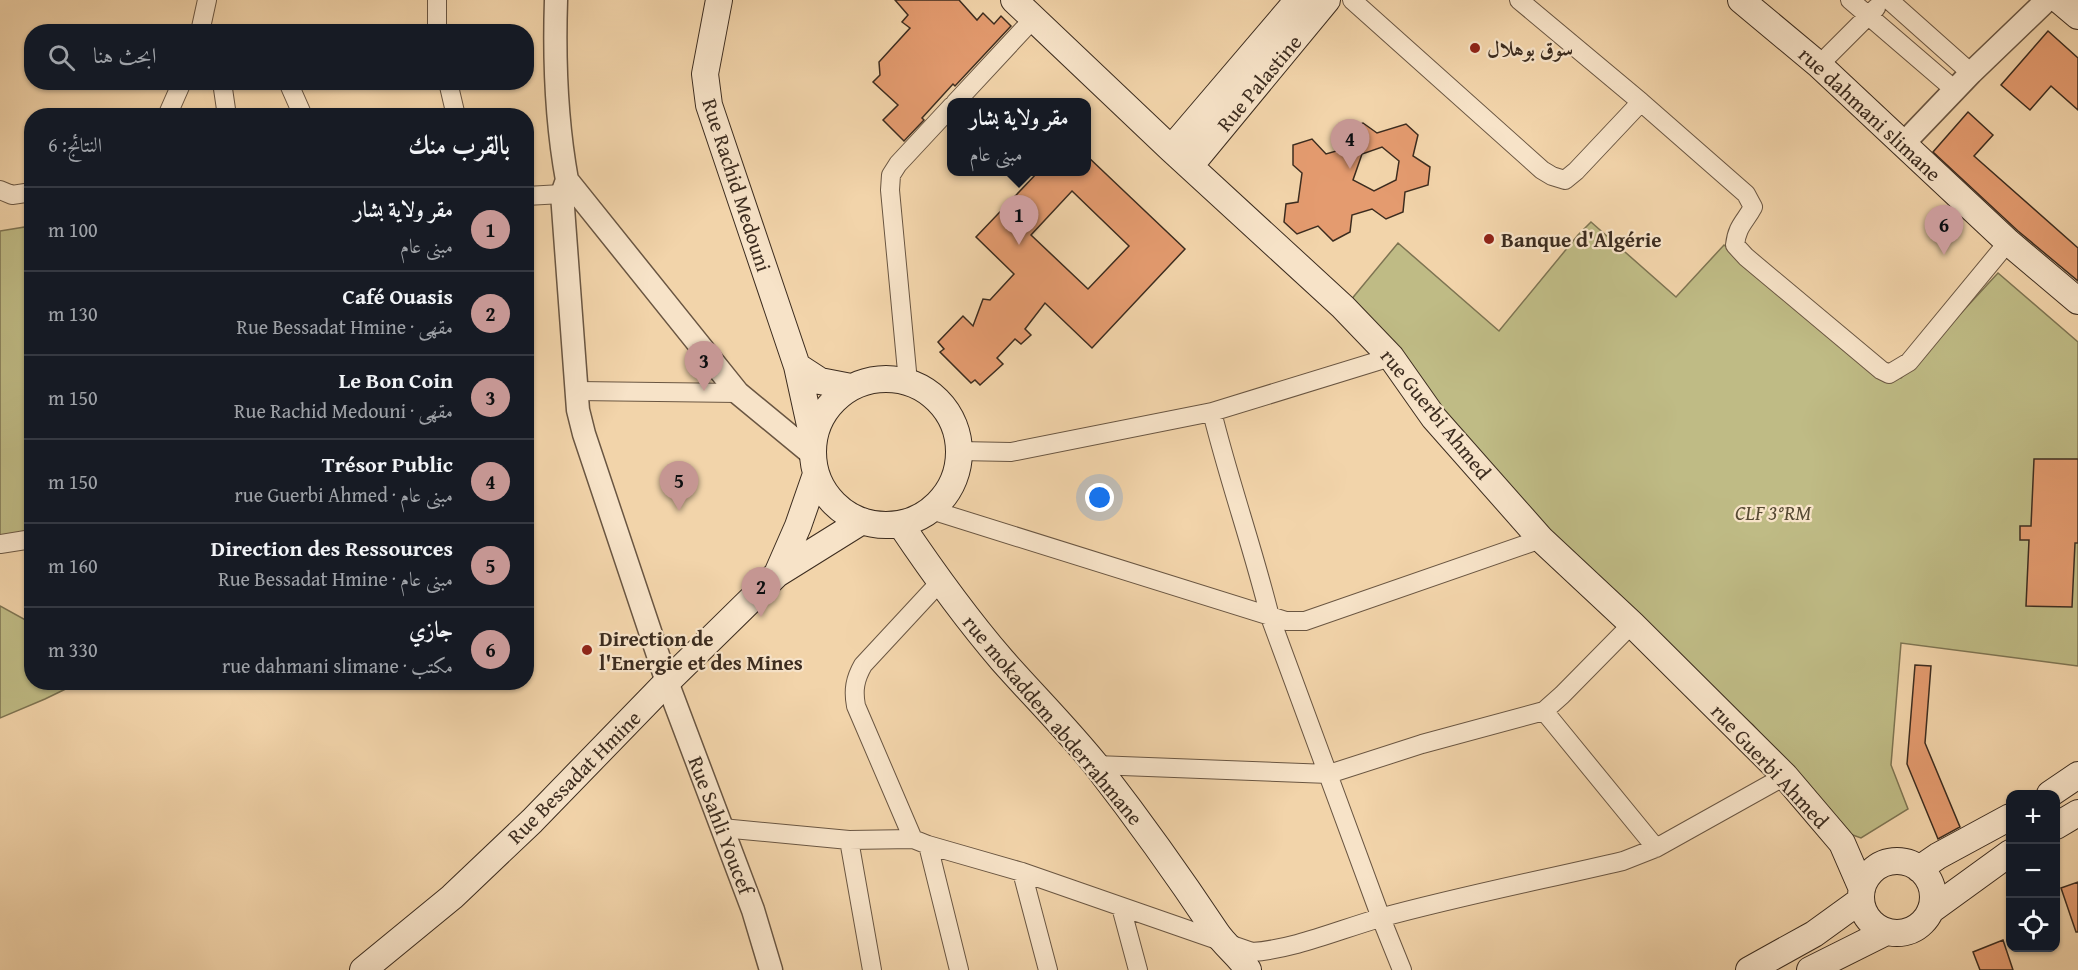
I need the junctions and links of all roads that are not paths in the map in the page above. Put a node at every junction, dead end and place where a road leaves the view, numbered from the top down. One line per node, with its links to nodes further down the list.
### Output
1 (437, 0): 21 (street)
2 (556, 0): 39 (street, Rue Sahli Youcef)
3 (719, 0): 46 (main road, Rue Rachid Medouni)
4 (1014, 0): 18 (main road, rue Guerbi Ahmed)
5 (1298, 0): 37 (main road, Rue Palastine)
6 (1327, 0): 38 (main road, Rue Palastine)
7 (1352, 0): 30 (street)
8 (1519, 0): 30 (street)
9 (1741, 0): 22 (main road, rue dahmani slimane)
10 (1850, 0): 16 (street)
11 (1883, 0): 16 (street)
12 (1889, 0): 23 (street)
13 (2047, 0): 23 (street)
14 (2059, 0): 17 (main road)
15 (207, 3): 19 (street); 20 (street)
16 (1868, 15): 22 (street); 28 (street)
17 (2078, 16)
18 (1034, 18): 29 (street); 37 (main road, rue Guerbi Ahmed)
19 (202, 24)
20 (214, 24)
21 (437, 24)
22 (1819, 65): 36 (main road, rue dahmani slimane)
23 (1971, 74): 28 (street)
24 (178, 90): 31 (street)
25 (223, 90): 32 (street)
26 (292, 90): 33 (street)
27 (450, 90): 34 (street)
28 (1956, 91): 36 (street)
29 (959, 98)
30 (1641, 102): 43 (street)
31 (171, 108)
32 (226, 108)
33 (299, 108)
34 (454, 108)
35 (947, 110): 47 (street)
36 (1903, 144): 43 (main road, rue dahmani slimane)
37 (1171, 149): 38 (main road, rue Guerbi Ahmed)
38 (1190, 166): 45 (main road, rue Guerbi Ahmed)
39 (564, 187): 42 (street); 49 (street, Rue Sahli Youcef); 50 (street)
40 (0, 190): 41 (street)
41 (24, 193)
42 (534, 194)
43 (2008, 242): 44 (main road, rue dahmani slimane)
44 (2078, 301)
45 (1391, 357): 51 (street); 57 (main road, rue Guerbi Ahmed)
46 (797, 366): 48 (main road); 53 (main road, Rue Rachid Medouni)
47 (909, 382): 48 (main road); 52 (main road)
48 (851, 387): 53 (main road)
49 (576, 391): 50 (street); 64 (street, Rue Sahli Youcef)
50 (738, 393): 53 (street)
51 (1212, 412): 52 (street); 62 (street)
52 (959, 452): 54 (main road)
53 (814, 457): 55 (main road); 60 (main road, Rue Bessadat Hmine)
54 (931, 510): 56 (main road); 62 (street)
55 (862, 521): 56 (main road); 60 (main road, Rue Bessadat Hmine)
56 (901, 525): 61 (main road, rue mokaddem abderrahmane)
57 (1541, 539): 62 (street); 63 (main road, rue Guerbi Ahmed)
58 (24, 540): 59 (street)
59 (0, 544)
60 (777, 574): 64 (main road, Rue Bessadat Hmine)
61 (940, 582): 66 (main road, rue mokaddem abderrahmane); 76 (street)
62 (1270, 617): 67 (street)
63 (1632, 624): 65 (street); 69 (main road, rue Guerbi Ahmed)
64 (667, 682): 74 (street, Rue Sahli Youcef); 89 (main road, Rue Bessadat Hmine)
65 (1544, 711): 67 (street); 78 (street)
66 (1096, 765): 67 (street); 87 (main road, rue mokaddem abderrahmane)
67 (1329, 774): 86 (street)
68 (2078, 775): 70 (main road)
69 (1785, 776): 77 (main road, rue Guerbi Ahmed); 78 (street)
70 (2057, 790)
71 (2078, 813): 73 (main road)
72 (2006, 819): 81 (main road)
73 (2060, 823)
74 (722, 828): 75 (street); 90 (street, Rue Sahli Youcef)
75 (849, 840): 76 (street); 91 (street)
76 (921, 842): 82 (street); 92 (street)
77 (1842, 843): 80 (main road); 83 (main road)
78 (1656, 849): 86 (street)
79 (2006, 856): 85 (main road)
80 (1886, 863): 81 (main road); 83 (main road)
81 (1919, 869): 85 (main road)
82 (1022, 872): 84 (street); 93 (street)
83 (1862, 895): 88 (main road); 98 (main road)
84 (1121, 907): 87 (street); 94 (street)
85 (1930, 911): 88 (main road)
86 (1381, 918): 87 (street); 97 (street)
87 (1213, 932): 95 (main road, rue mokaddem abderrahmane); 96 (main road, rue mokaddem abderrahmane)
88 (1886, 932): 99 (main road)
89 (363, 970)
90 (771, 970)
91 (872, 970)
92 (959, 970)
93 (1048, 970)
94 (1138, 970)
95 (1223, 970)
96 (1248, 970)
97 (1402, 970)
98 (1749, 970)
99 (1810, 970)

